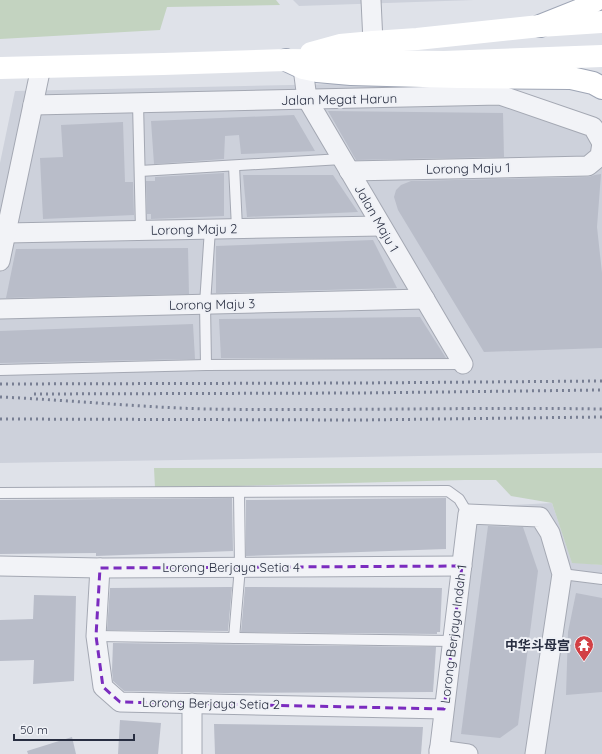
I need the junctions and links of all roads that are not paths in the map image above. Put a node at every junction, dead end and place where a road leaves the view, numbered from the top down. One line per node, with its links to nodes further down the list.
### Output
1 (371, 0): 5 (street)
2 (596, 0): 4 (street)
3 (602, 22): 4 (street)
4 (540, 26): 5 (street)
5 (373, 42): 7 (street)
6 (602, 56): 7 (street)
7 (294, 64): 8 (street); 10 (street); 11 (street, Jalan Maju 1)
8 (41, 67): 9 (street); 13 (street)
9 (0, 68)
10 (602, 88)
11 (307, 99): 12 (street, Jalan Megat Harun); 14 (street, Jalan Maju 1); 16 (street, Jalan Megat Harun)
12 (138, 103): 13 (street, Jalan Megat Harun); 17 (lane)
13 (33, 105): 22 (street)
14 (346, 165): 15 (lane); 16 (street, Lorong Maju 1); 18 (street, Jalan Maju 1)
15 (234, 166): 17 (lane); 19 (lane)
16 (588, 166)
17 (140, 171): 21 (lane)
18 (381, 226): 19 (street, Lorong Maju 2); 24 (street, Jalan Maju 1)
19 (237, 228): 20 (street, Lorong Maju 2)
20 (210, 229): 21 (street, Lorong Maju 2); 25 (lane)
21 (141, 230): 22 (street, Lorong Maju 2)
22 (6, 233): 23 (street)
23 (0, 261)
24 (425, 299): 25 (street, Lorong Maju 3); 27 (street, Jalan Maju 1)
25 (204, 304): 26 (street, Lorong Maju 3); 28 (lane)
26 (0, 309)
27 (463, 364): 28 (lane)
28 (206, 365): 29 (lane)
29 (0, 370)
30 (239, 492): 31 (lane); 32 (lane); 35 (lane)
31 (0, 493)
32 (468, 514): 34 (street, Lorong Berjaya Indah 1); 37 (street)
33 (0, 566): 36 (street, Lorong Berjaya Setia 4)
34 (462, 566): 35 (street, Lorong Berjaya Setia 4); 41 (street, Lorong Berjaya Indah 1)
35 (240, 567): 36 (street, Lorong Berjaya Setia 4); 40 (lane)
36 (100, 568): 39 (street, Lorong Berjaya Setia 2)
37 (562, 574): 38 (lane); 47 (street)
38 (602, 579)
39 (96, 636): 40 (lane); 42 (street, Lorong Berjaya Setia 2)
40 (234, 638): 41 (lane)
41 (452, 641): 43 (street, Lorong Berjaya Indah 1)
42 (192, 703): 43 (street, Lorong Berjaya Setia 2); 45 (street)
43 (444, 709): 44 (street, Lorong Berjaya Indah 1)
44 (439, 752): 46 (street)
45 (192, 754)
46 (468, 754)
47 (535, 754)

